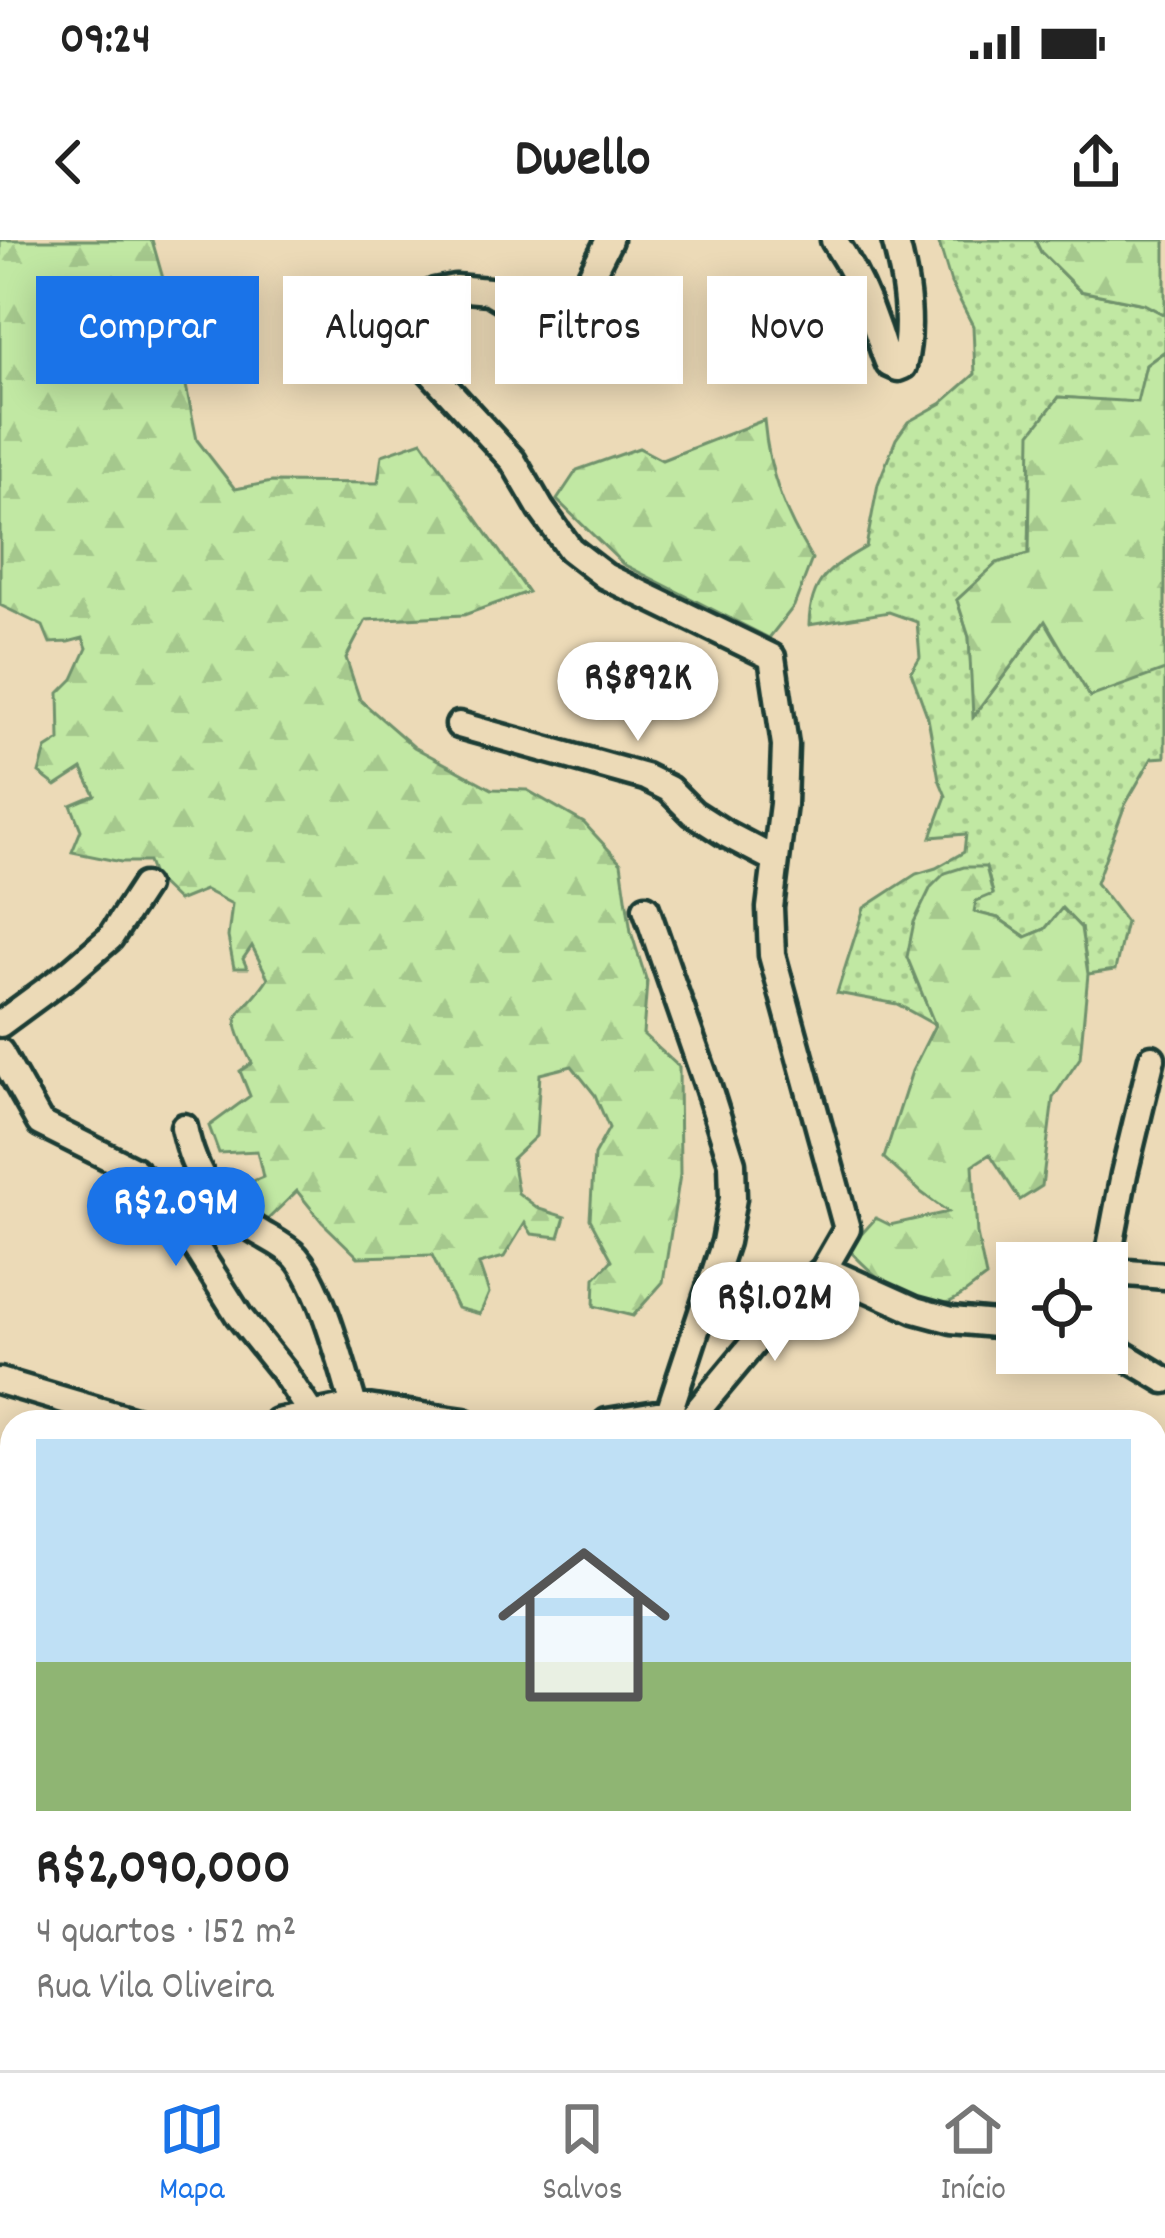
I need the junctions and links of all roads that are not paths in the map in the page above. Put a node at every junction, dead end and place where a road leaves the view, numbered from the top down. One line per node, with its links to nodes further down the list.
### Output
1 (609, 240): 5 (street)
2 (834, 240): 3 (street)
3 (895, 240)
4 (459, 725): 5 (street)
5 (776, 860): 13 (street)
6 (143, 886): 8 (street)
7 (646, 908): 25 (street)
8 (0, 1024)
9 (0, 1052): 22 (street)
10 (1152, 1058): 12 (street)
11 (184, 1127): 20 (street)
12 (1111, 1242)
13 (824, 1269): 16 (street); 26 (street)
14 (1128, 1273): 15 (street)
15 (1165, 1276)
16 (996, 1324)
17 (1128, 1358): 18 (street)
18 (1165, 1380)
19 (0, 1382): 21 (street)
20 (354, 1406): 23 (street); 24 (street)
21 (97, 1410)
22 (309, 1410)
23 (335, 1410)
24 (382, 1410)
25 (683, 1410)
26 (689, 1410)

